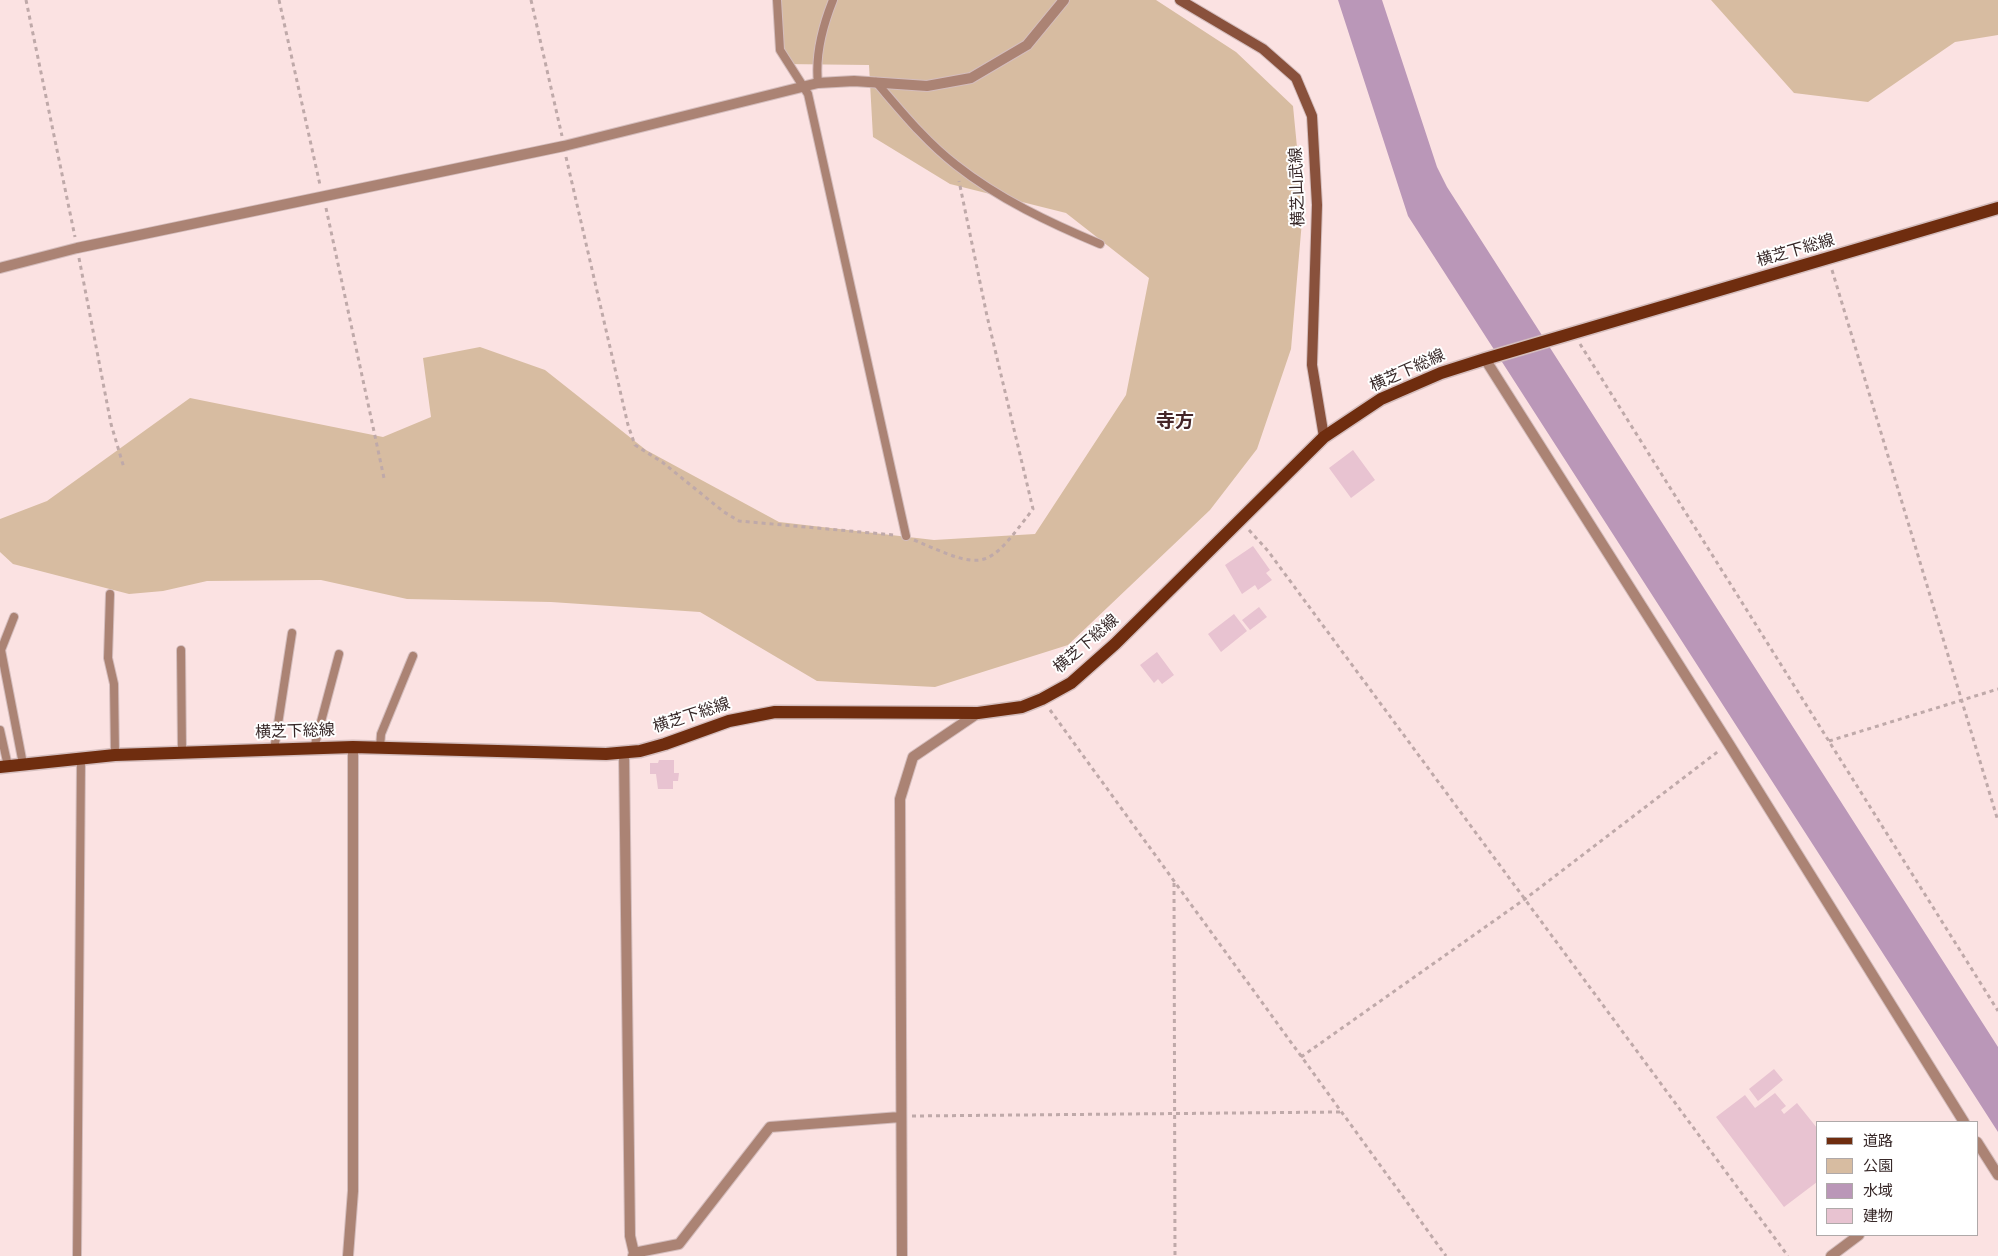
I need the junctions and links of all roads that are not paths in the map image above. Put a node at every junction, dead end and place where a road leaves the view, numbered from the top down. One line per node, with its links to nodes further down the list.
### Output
1 (777, 0): 7 (lane)
2 (833, 0): 6 (lane)
3 (1064, 0): 5 (street)
4 (1180, 0): 12 (main road, 横芝山武線)
5 (876, 82): 6 (street); 9 (lane)
6 (818, 83): 7 (street)
7 (802, 88): 10 (street); 13 (lane)
8 (1998, 208): 11 (main road, 横芝下総線)
9 (1100, 244)
10 (0, 268)
11 (1485, 359): 12 (main road, 横芝下総線); 33 (street)
12 (1324, 437): 20 (main road, 横芝下総線)
13 (906, 536)
14 (110, 594): 28 (lane)
15 (14, 617): 30 (lane)
16 (292, 633): 25 (lane)
17 (181, 650): 27 (lane)
18 (339, 654): 23 (lane)
19 (413, 656): 24 (lane)
20 (978, 712): 26 (main road, 横芝下総線); 32 (street)
21 (0, 730): 31 (lane)
22 (353, 747): 23 (main road, 横芝下総線); 24 (main road, 横芝下総線); 40 (street)
23 (314, 748): 25 (main road, 横芝下総線)
24 (380, 748): 26 (main road, 横芝下総線)
25 (274, 750): 27 (main road, 横芝下総線)
26 (624, 752): 37 (street)
27 (182, 753): 28 (main road, 横芝下総線)
28 (115, 755): 29 (main road, 横芝下総線)
29 (81, 759): 30 (main road, 横芝下総線); 39 (lane)
30 (23, 764): 31 (main road, 横芝下総線)
31 (4, 766)
32 (900, 1117): 37 (street); 41 (street)
33 (1963, 1121)
34 (1978, 1145): 35 (street)
35 (1998, 1175)
36 (1858, 1236): 38 (street)
37 (634, 1254)
38 (1835, 1255)
39 (77, 1256)
40 (348, 1256)
41 (902, 1256)

